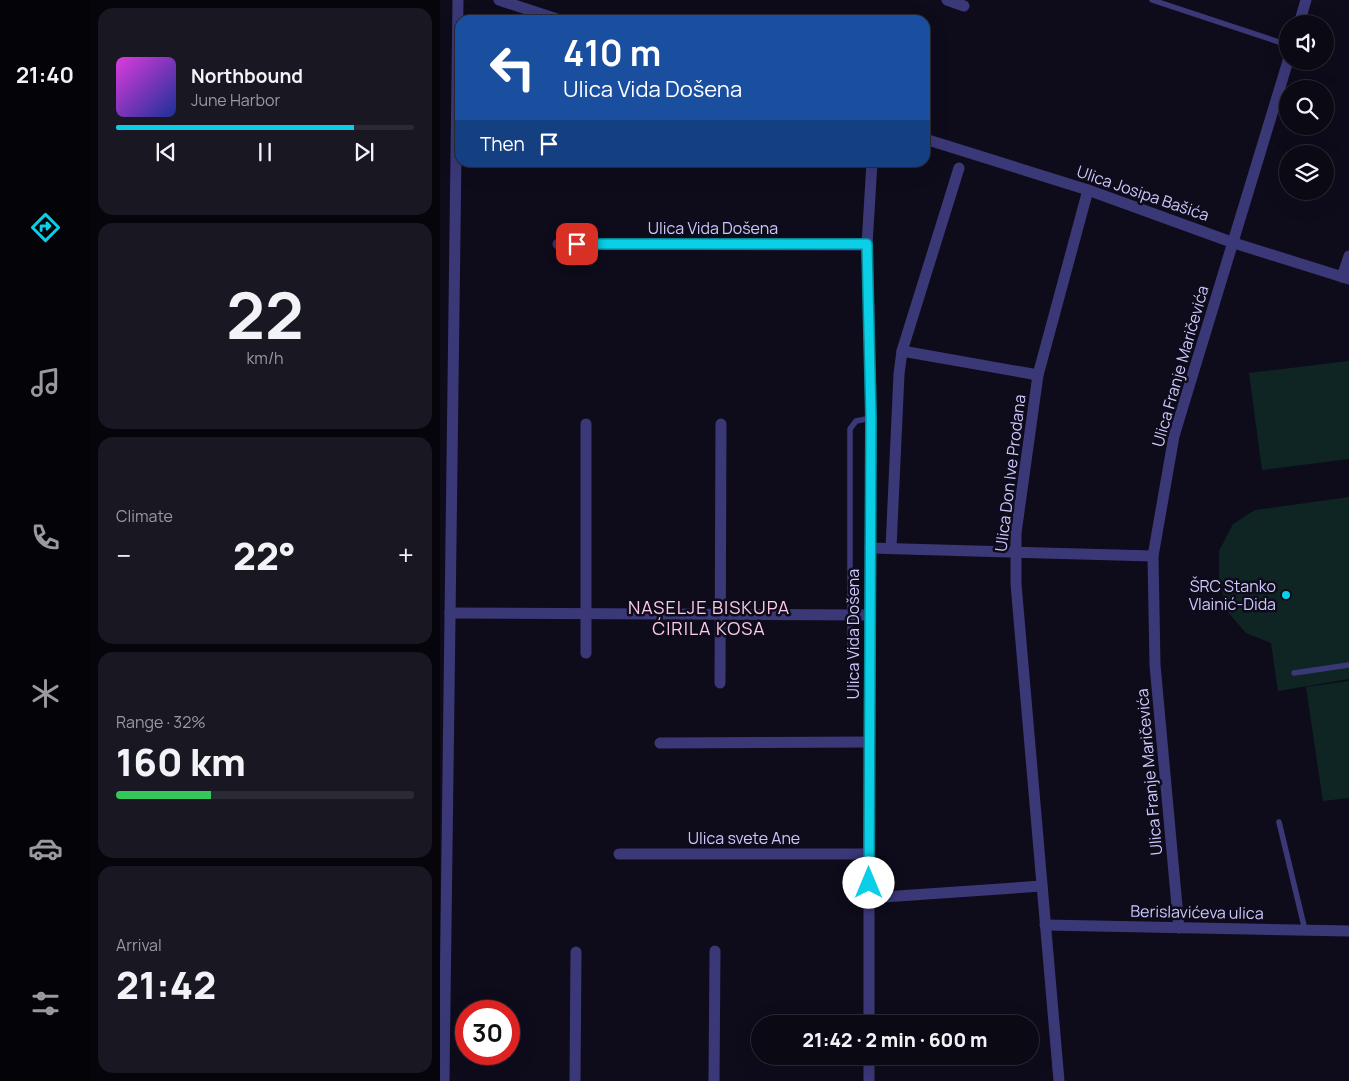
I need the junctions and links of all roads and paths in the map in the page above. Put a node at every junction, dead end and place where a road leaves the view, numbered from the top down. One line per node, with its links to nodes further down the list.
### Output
1 (458, 0): 7 (street)
2 (499, 0): 8 (street)
3 (947, 0): 6 (street)
4 (1152, 0): 10 (lane)
5 (1306, 0): 9 (street)
6 (964, 6)
7 (458, 15)
8 (545, 15)
9 (1302, 15)
10 (1279, 42)
11 (1285, 70): 17 (street, Ulica Franje Maričevića)
12 (930, 141): 16 (street, Ulica Josipa Bašića)
13 (455, 154): 35 (street)
14 (872, 167): 19 (street, Ulica Vida Došena)
15 (959, 168): 22 (street)
16 (1088, 190): 17 (street, Ulica Josipa Bašića); 23 (street, Ulica Don Ive Prodana)
17 (1234, 242): 21 (street, Ulica Josipa Bašića); 30 (street, Ulica Franje Maričevića)
18 (558, 244): 19 (street, Ulica Vida Došena)
19 (867, 244): 24 (street, Ulica Vida Došena)
20 (1349, 256): 21 (street)
21 (1346, 278)
22 (902, 351): 23 (street); 28 (street)
23 (1038, 375): 29 (street, Ulica Don Ive Prodana)
24 (871, 418): 27 (street, Ulica Vida Došena); 33 (lane)
25 (586, 424): 31 (street)
26 (722, 424): 32 (street)
27 (870, 548): 28 (street); 34 (street, Ulica Vida Došena)
28 (891, 548): 29 (street)
29 (1015, 551): 30 (street); 46 (street, Ulica Don Ive Prodana)
30 (1153, 556): 49 (street, Ulica Franje Maričevića)
31 (585, 613): 32 (street); 35 (street); 36 (street)
32 (721, 614): 33 (street); 40 (street)
33 (849, 614): 34 (street); 37 (lane)
34 (870, 614): 41 (street, Ulica Vida Došena)
35 (446, 617): 56 (street)
36 (586, 653)
37 (850, 653)
38 (1349, 664): 39 (lane)
39 (1294, 673)
40 (720, 683)
41 (869, 742): 42 (street); 45 (street, Ulica Vida Došena)
42 (660, 743)
43 (1279, 822): 50 (lane)
44 (619, 854): 45 (street, Ulica svete Ane)
45 (869, 854): 47 (street, Ulica Vida Došena)
46 (1042, 886): 47 (street); 48 (street, Ulica Don Ive Prodana)
47 (869, 898): 54 (street, Ulica Vida Došena)
48 (1045, 925): 49 (street, Berislavićeva ulica); 60 (street, Ulica Don Ive Prodana)
49 (1179, 928): 50 (street, Berislavićeva ulica)
50 (1304, 930): 51 (street, Berislavićeva ulica)
51 (1349, 931)
52 (715, 951): 58 (street)
53 (576, 952): 57 (street)
54 (869, 1015)
55 (870, 1065): 59 (street)
56 (444, 1081)
57 (575, 1081)
58 (714, 1081)
59 (870, 1081)
60 (1059, 1081)

